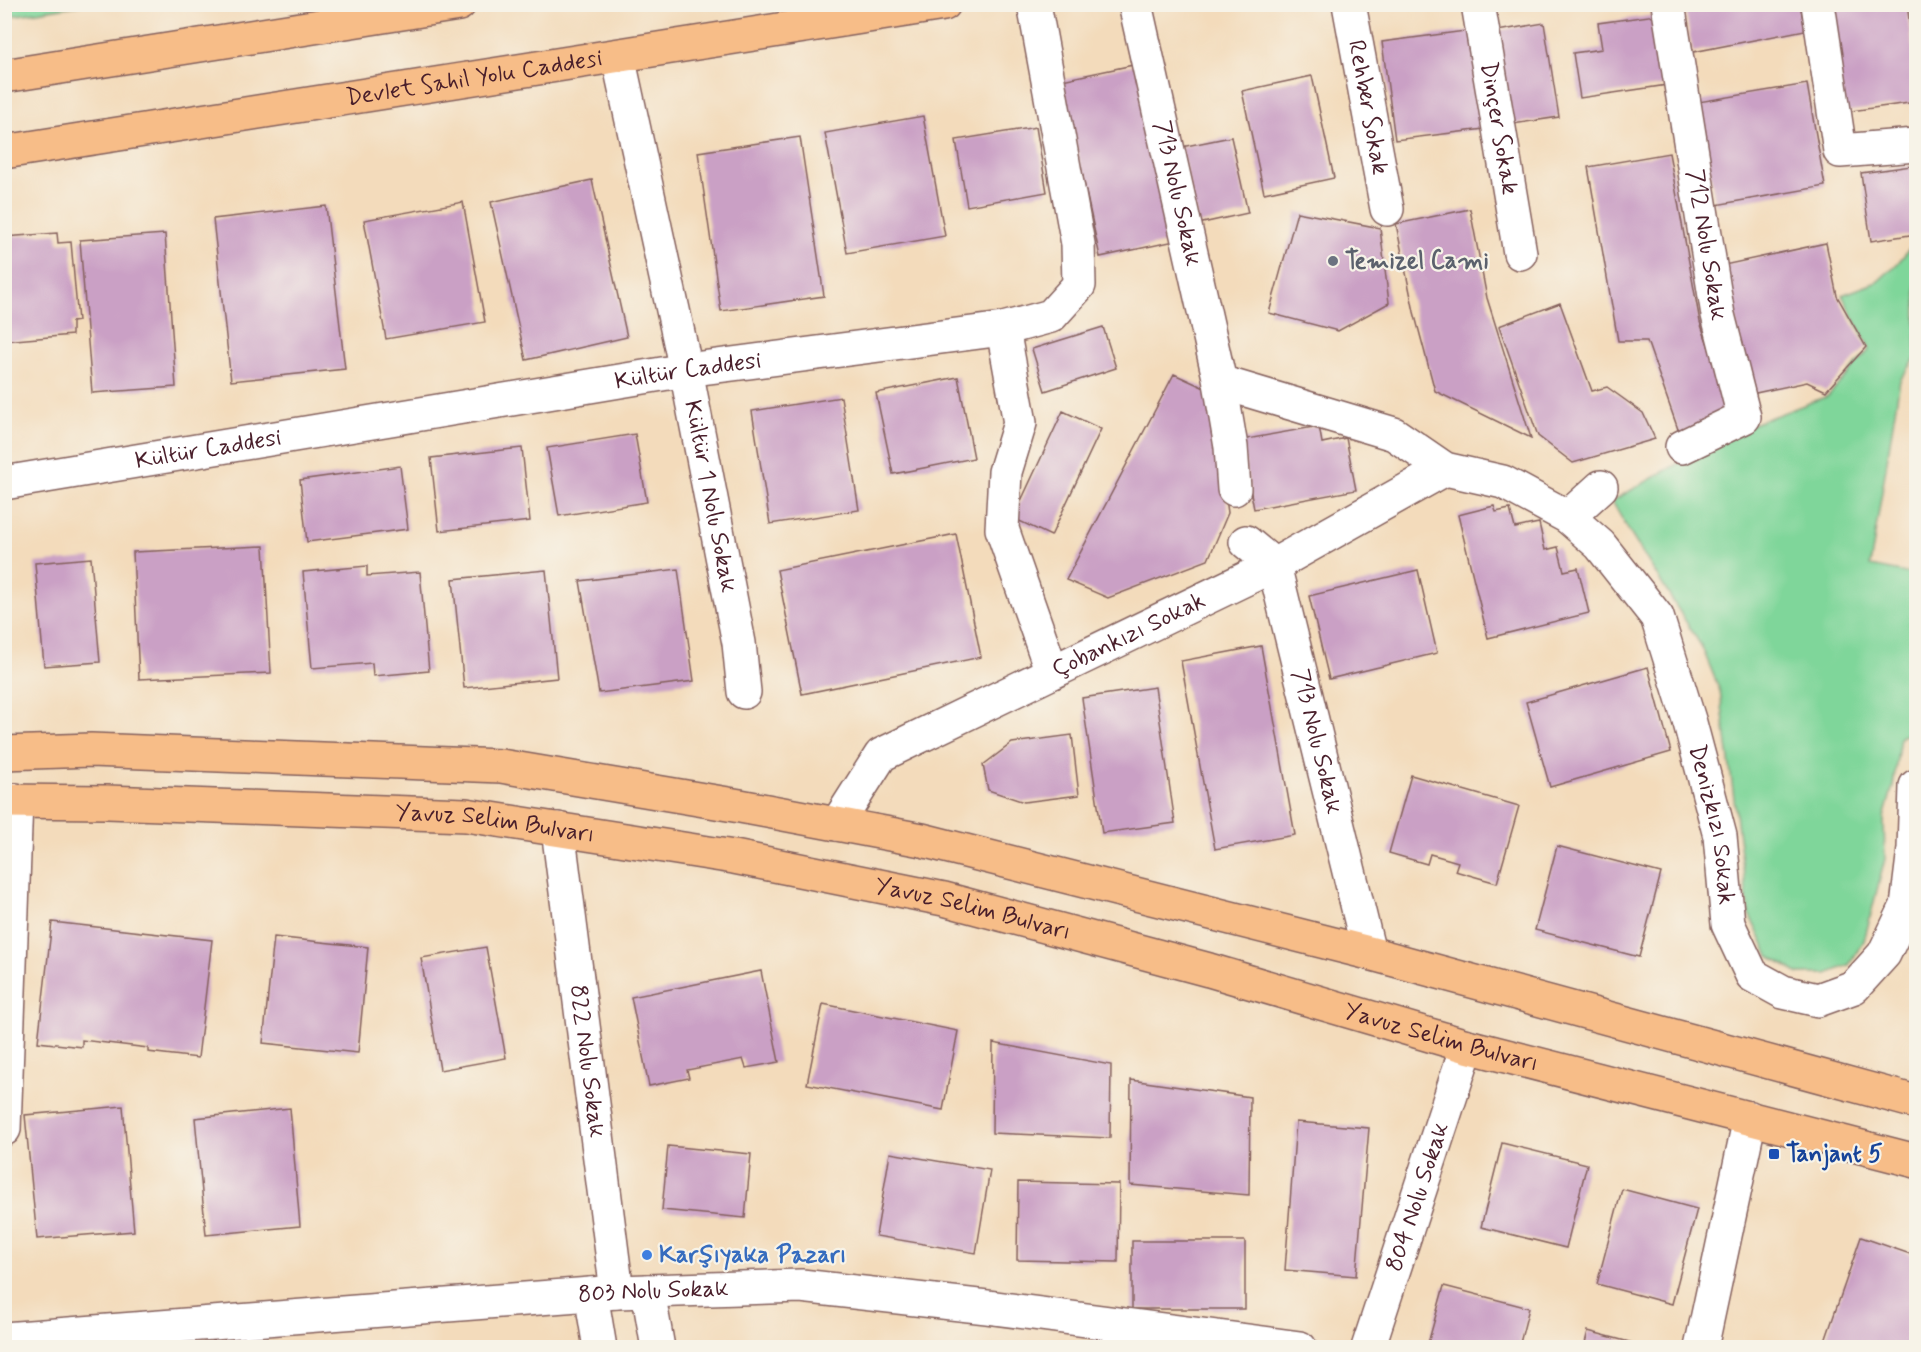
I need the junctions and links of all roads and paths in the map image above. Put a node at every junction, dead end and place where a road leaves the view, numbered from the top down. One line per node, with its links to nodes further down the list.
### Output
1 (459, 4): 10 (main road)
2 (944, 4): 9 (main road, Devlet Sahil Yolu Caddesi)
3 (1034, 4): 15 (street, Kültür Caddesi)
4 (1135, 4): 17 (street, 713 Nolu Sokak)
5 (1349, 4): 13 (street, Rehber Sokak)
6 (1478, 4): 14 (street, Dinçer Sokak)
7 (1668, 4): 18 (street, 712 Nolu Sokak)
8 (1818, 4): 11 (street)
9 (618, 56): 12 (main road, Devlet Sahil Yolu Caddesi); 16 (street, Kültür 1 Nolu Sokak)
10 (4, 76)
11 (1917, 145)
12 (4, 152)
13 (1387, 209)
14 (1520, 253)
15 (1003, 329): 16 (street, Kültür Caddesi); 26 (street)
16 (686, 370): 20 (street, Kültür Caddesi); 27 (street, Kültür 1 Nolu Sokak)
17 (1220, 382): 19 (street); 22 (street, 713 Nolu Sokak)
18 (1682, 447)
19 (1445, 469): 23 (street, Denizkızı Sokak); 25 (street, Çobankızı Sokak)
20 (4, 483)
21 (1601, 487): 23 (street)
22 (1234, 489)
23 (1568, 517): 29 (street, Denizkızı Sokak)
24 (1246, 542): 25 (street)
25 (1274, 565): 26 (street, Çobankızı Sokak); 33 (street, 713 Nolu Sokak)
26 (1052, 672): 31 (street, Çobankızı Sokak)
27 (744, 692)
28 (4, 753): 31 (main road)
29 (1917, 786)
30 (10, 801): 32 (main road, Yavuz Selim Bulvarı); 37 (street)
31 (837, 824): 33 (main road)
32 (558, 829): 34 (main road, Yavuz Selim Bulvarı); 39 (street, 822 Nolu Sokak)
33 (1369, 953): 35 (main road)
34 (1467, 1046): 36 (main road, Yavuz Selim Bulvarı); 44 (street, 804 Nolu Sokak)
35 (1917, 1102)
36 (1750, 1119): 38 (main road, Yavuz Selim Bulvarı); 45 (street)
37 (4, 1129)
38 (1917, 1161)
39 (618, 1293): 40 (street, 803 Nolu Sokak); 41 (street); 42 (street); 43 (street, 803 Nolu Sokak)
40 (4, 1339)
41 (600, 1347)
42 (658, 1347)
43 (1300, 1347)
44 (1368, 1347)
45 (1701, 1347)

